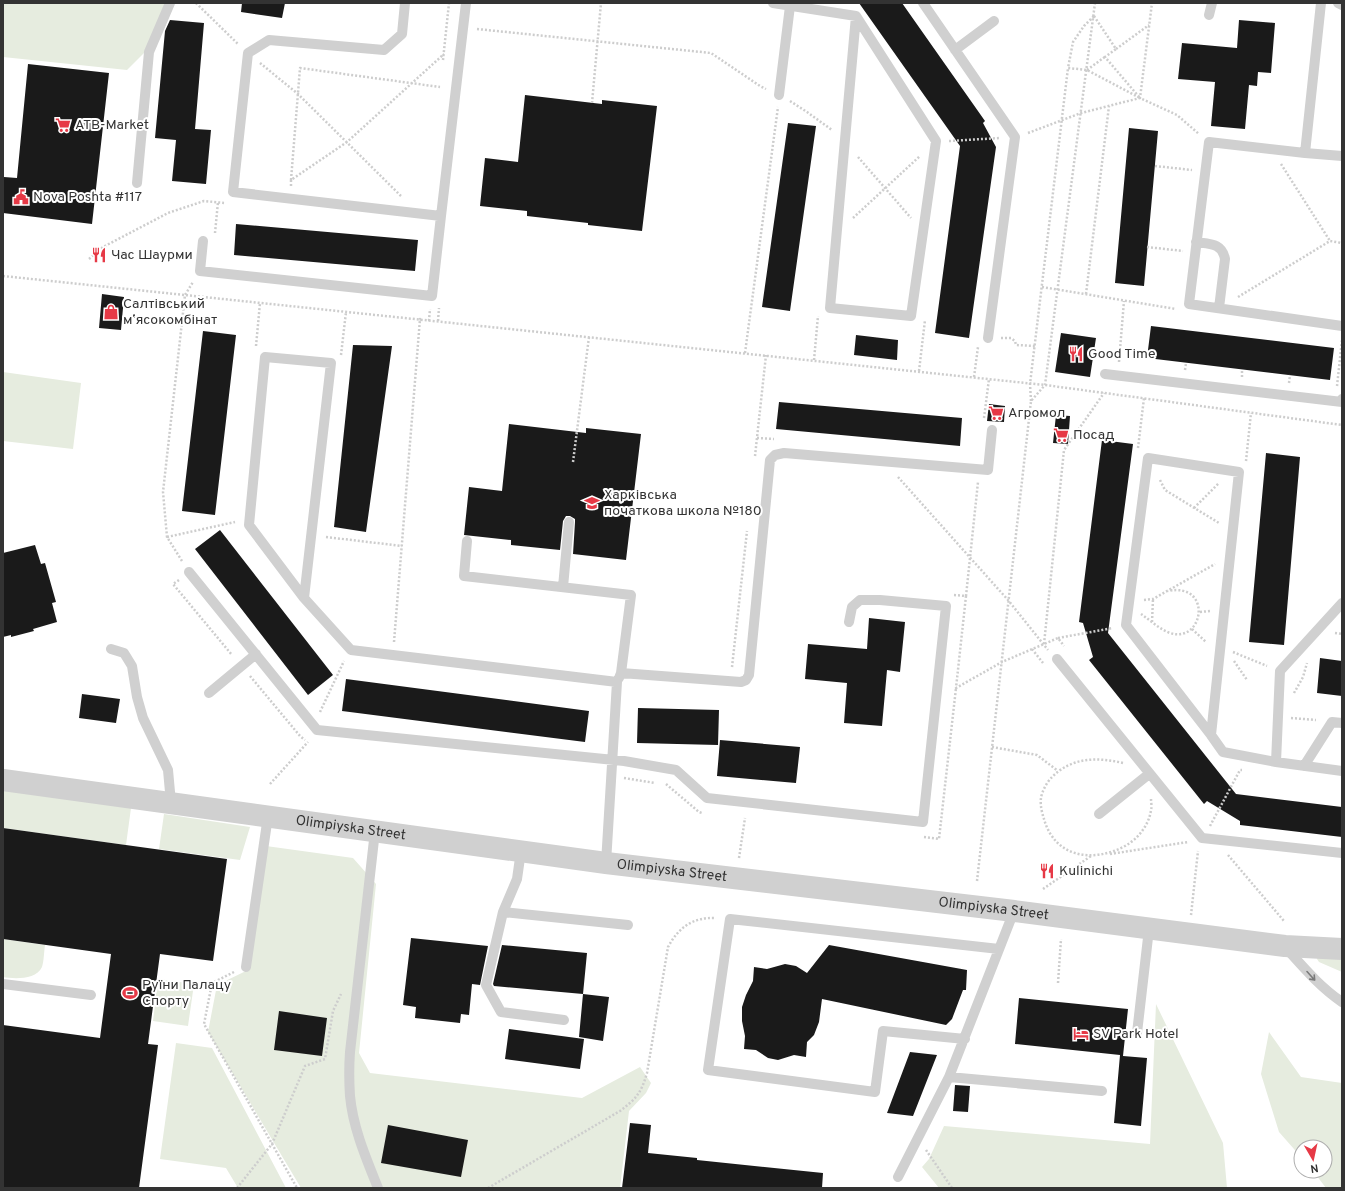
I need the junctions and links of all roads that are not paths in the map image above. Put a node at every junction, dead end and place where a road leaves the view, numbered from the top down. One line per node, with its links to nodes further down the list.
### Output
1 (170, 3): 18 (lane)
2 (405, 3): 19 (lane)
3 (466, 3): 19 (lane)
4 (773, 3): 10 (lane)
5 (923, 3): 14 (lane)
6 (1212, 3): 11 (lane)
7 (1321, 3): 16 (lane)
8 (1338, 3): 9 (lane)
9 (1342, 5)
10 (790, 6): 12 (lane); 15 (lane)
11 (1210, 15)
12 (856, 16): 12 (lane)
13 (994, 21): 14 (lane)
14 (955, 50): 24 (lane)
15 (779, 95)
16 (1305, 153): 17 (lane); 21 (lane)
17 (1342, 156)
18 (137, 183)
19 (441, 216): 20 (lane)
20 (203, 241)
21 (1196, 247): 22 (lane); 22 (lane)
22 (1219, 308): 23 (lane)
23 (1342, 326)
24 (988, 338)
25 (1104, 374): 26 (lane)
26 (1342, 399)
27 (992, 430): 38 (lane)
28 (569, 522): 31 (lane)
29 (467, 541): 31 (lane)
30 (189, 572): 36 (lane)
31 (563, 587): 38 (lane)
32 (304, 598): 32 (lane); 38 (lane)
33 (1342, 603): 43 (lane)
34 (849, 622): 42 (lane)
35 (110, 648): 48 (lane)
36 (256, 654): 39 (lane); 42 (lane)
37 (1056, 659): 46 (lane)
38 (619, 678): 42 (lane)
39 (209, 693)
40 (1337, 722): 44 (lane)
41 (1211, 735): 41 (lane); 43 (lane)
42 (613, 760): 54 (lane)
43 (1276, 762): 44 (lane)
44 (1304, 766): 45 (lane)
45 (1342, 771)
46 (1149, 774): 49 (lane); 53 (lane)
47 (3, 780): 48 (street, Olimpiyska Street)
48 (171, 803): 50 (street, Olimpiyska Street)
49 (1099, 814)
50 (268, 816): 51 (street, Olimpiyska Street); 62 (lane)
51 (375, 831): 52 (street, Olimpiyska Street); 72 (lane)
52 (521, 851): 54 (street, Olimpiyska Street); 56 (lane)
53 (1342, 853)
54 (606, 862): 55 (street, Olimpiyska Street)
55 (1014, 911): 58 (street, Olimpiyska Street); 60 (lane)
56 (503, 912): 57 (lane); 66 (lane)
57 (628, 925)
58 (1149, 929): 59 (street, Olimpiyska Street); 67 (lane)
59 (1285, 946): 61 (street, Olimpiyska Street); 65 (lane, one-way to 65)
60 (998, 949): 68 (lane); 68 (lane)
61 (1342, 949)
62 (246, 967)
63 (3, 984): 64 (lane)
64 (91, 995)
65 (1342, 1002)
66 (564, 1020)
67 (1138, 1033)
68 (965, 1039): 69 (lane)
69 (949, 1077): 70 (lane); 71 (lane)
70 (1102, 1091)
71 (898, 1177)
72 (378, 1188)

